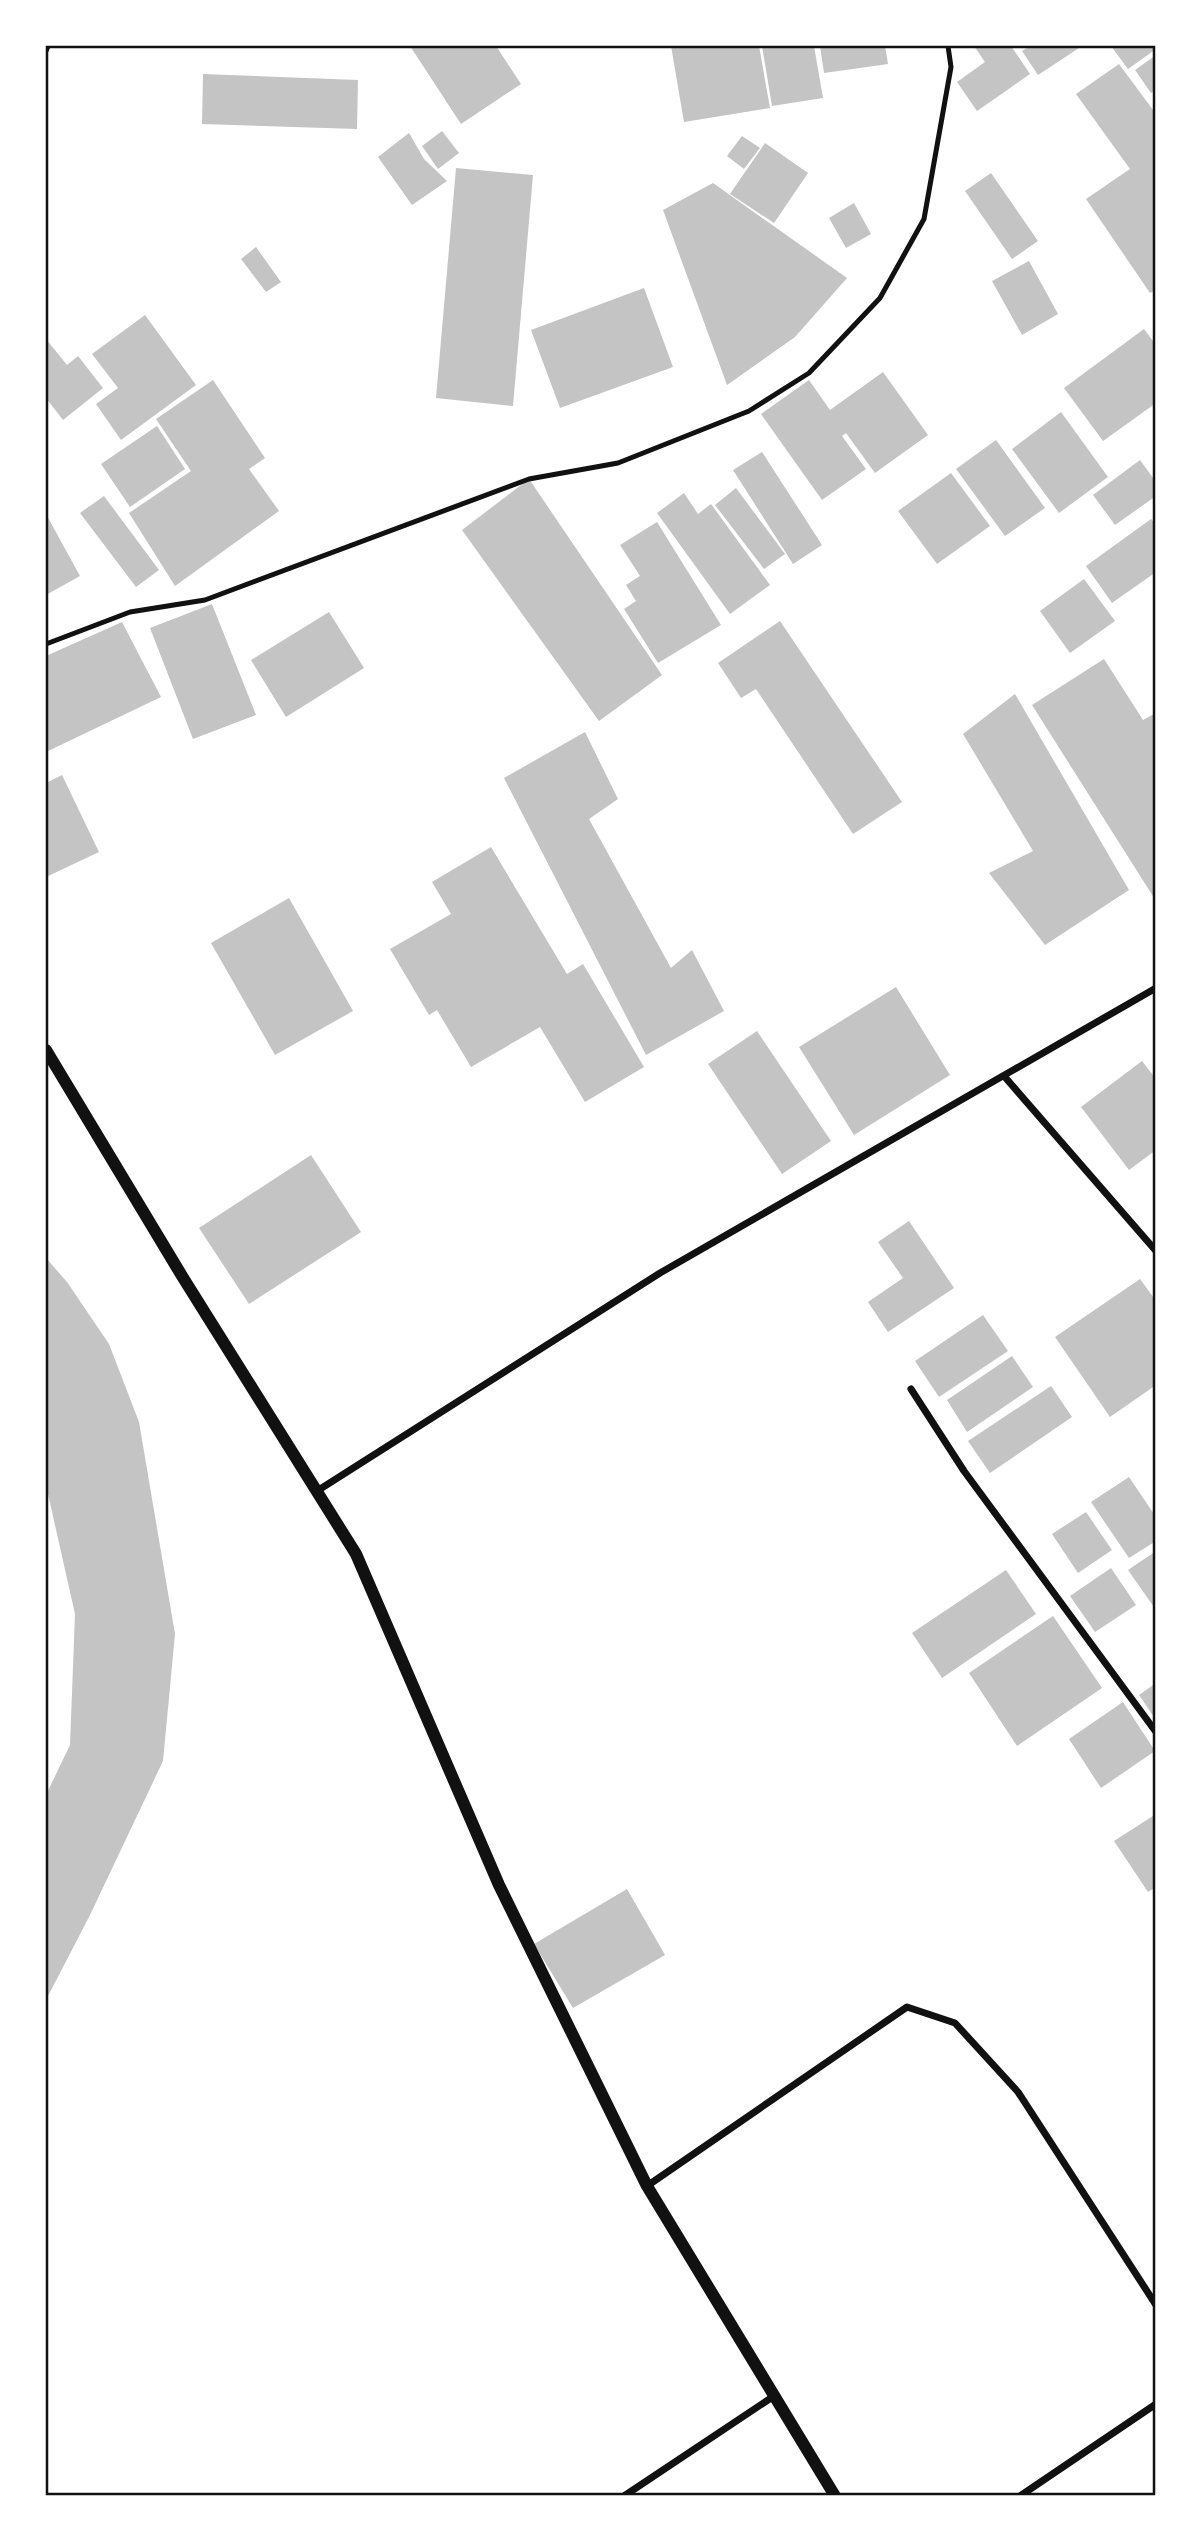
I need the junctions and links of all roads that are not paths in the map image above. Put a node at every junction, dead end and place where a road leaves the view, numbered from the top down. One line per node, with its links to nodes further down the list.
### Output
1 (48, 46): 3 (lane)
2 (948, 46): 4 (lane)
3 (46, 51)
4 (46, 644)
5 (1156, 988): 7 (street)
6 (46, 1050): 10 (street)
7 (1004, 1076): 8 (street); 10 (street)
8 (1156, 1251)
9 (911, 1389): 11 (street)
10 (317, 1492): 12 (street)
11 (1156, 1732)
12 (647, 2186): 13 (street); 14 (street)
13 (1156, 2305)
14 (774, 2396): 16 (street); 17 (street)
15 (1156, 2404): 18 (street)
16 (624, 2496)
17 (835, 2496)
18 (1020, 2496)

